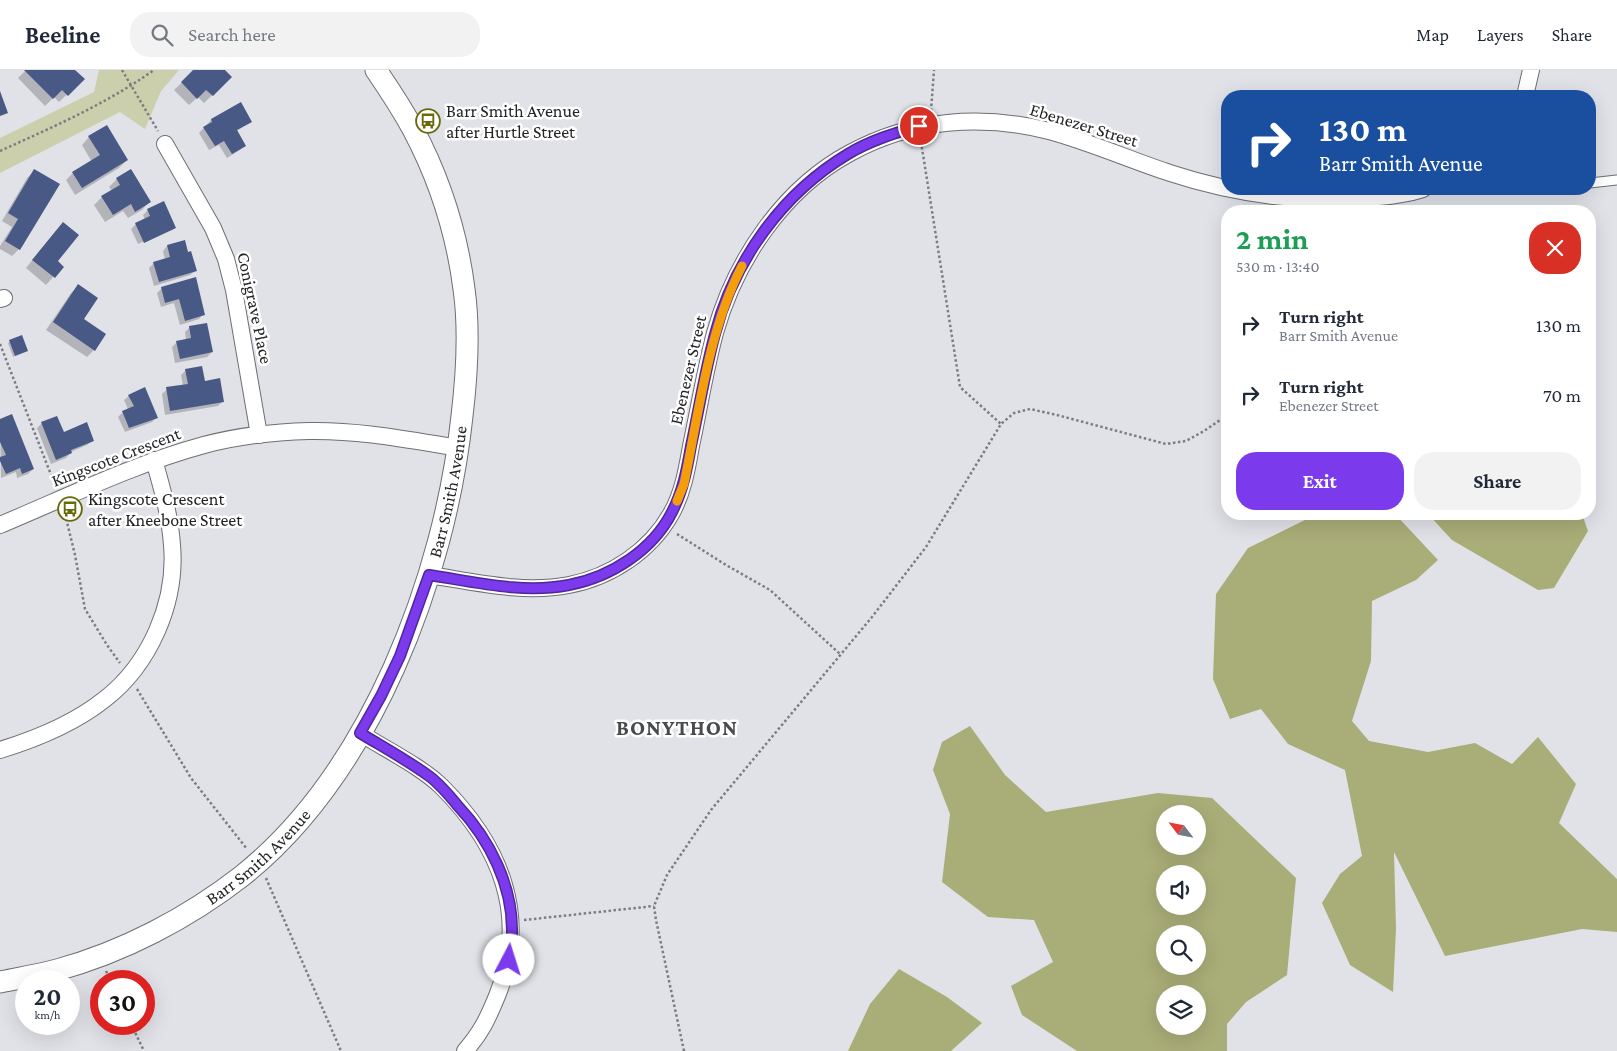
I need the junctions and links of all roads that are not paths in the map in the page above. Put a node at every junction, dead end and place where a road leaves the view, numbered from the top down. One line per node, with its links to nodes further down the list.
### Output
1 (376, 70): 11 (street, Barr Smith Avenue)
2 (1531, 70): 3 (street)
3 (1526, 90)
4 (164, 144): 10 (street, Conigrave Place)
5 (1617, 180): 6 (lane)
6 (1596, 182)
7 (1221, 188): 14 (street, Ebenezer Street)
8 (1256, 195): 9 (street, Ebenezer Street)
9 (1394, 195)
10 (259, 435): 11 (street, Kingscote Crescent); 12 (street, Kingscote Crescent)
11 (459, 448): 14 (street, Barr Smith Avenue)
12 (154, 460): 13 (street, Kingscote Crescent); 16 (street)
13 (0, 525)
14 (429, 575): 15 (street, Barr Smith Avenue)
15 (360, 733): 17 (street, Barr Smith Avenue); 18 (street)
16 (0, 750)
17 (0, 982)
18 (465, 1051)

